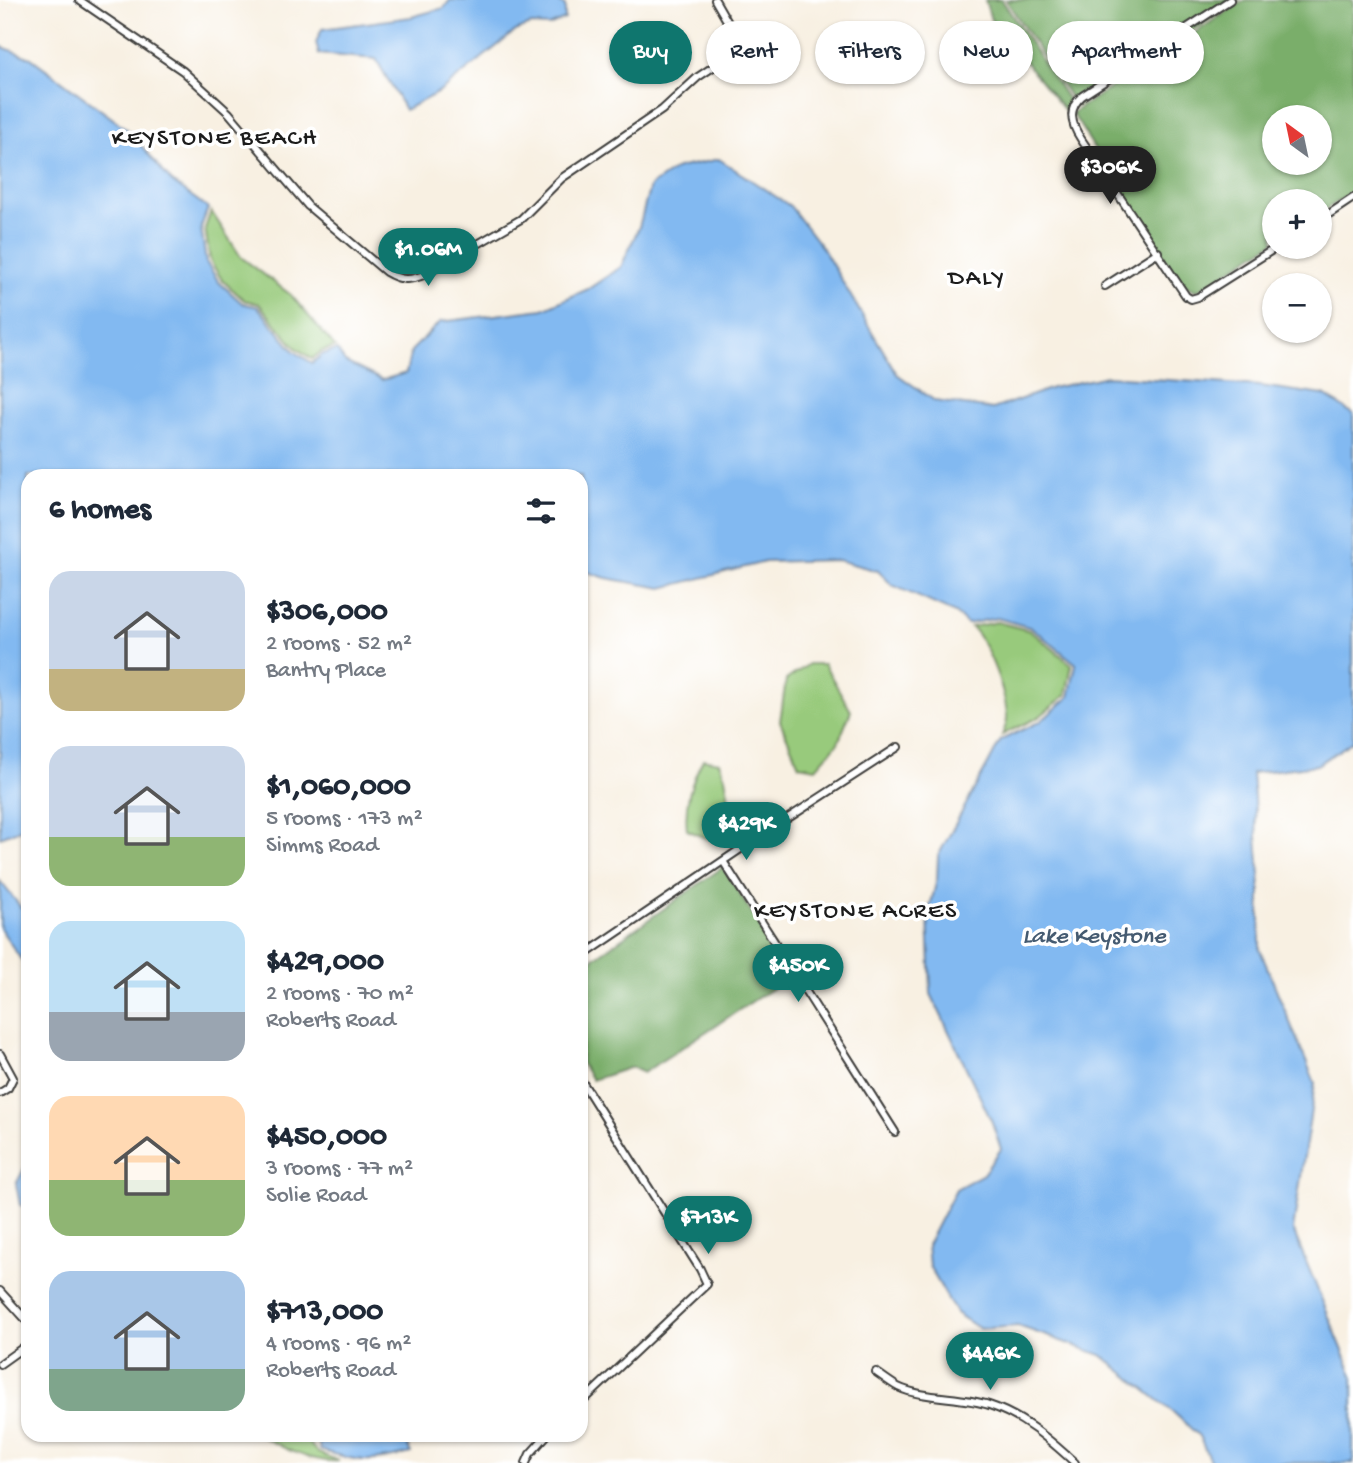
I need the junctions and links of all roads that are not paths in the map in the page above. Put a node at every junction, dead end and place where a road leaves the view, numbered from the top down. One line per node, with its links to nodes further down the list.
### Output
1 (79, 0): 2 (street)
2 (715, 0)
3 (1230, 0): 6 (street)
4 (1353, 198): 5 (street)
5 (1332, 211)
6 (1158, 252): 7 (street); 8 (street)
7 (1262, 257)
8 (1105, 286)
9 (898, 747): 10 (street)
10 (723, 861): 11 (street); 15 (street)
11 (588, 952)
12 (0, 1054): 14 (street)
13 (588, 1091): 21 (street)
14 (0, 1093)
15 (895, 1132)
16 (0, 1291): 17 (street)
17 (21, 1314)
18 (21, 1349): 19 (street)
19 (0, 1364)
20 (876, 1372): 24 (street)
21 (588, 1396)
22 (541, 1442): 23 (street)
23 (526, 1463)
24 (1075, 1463)

